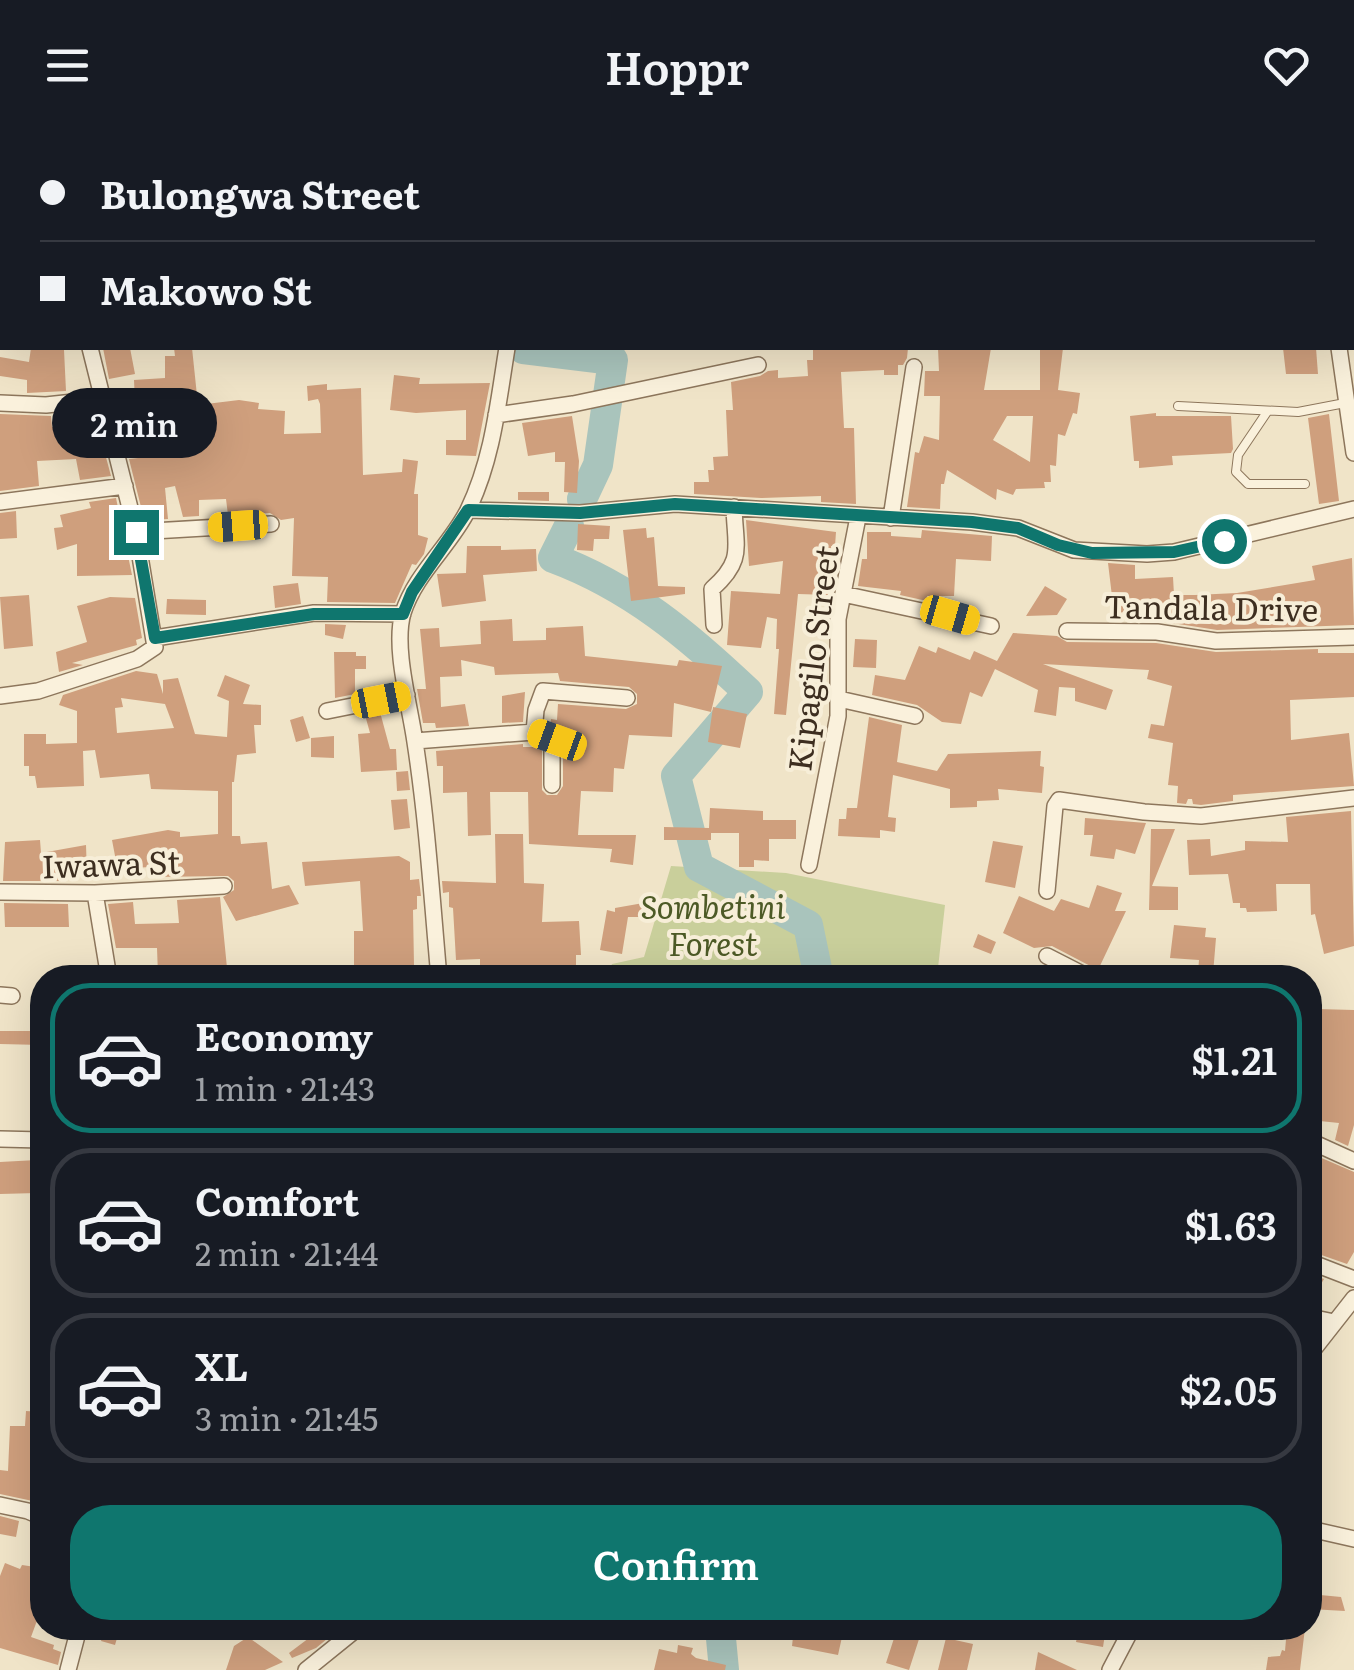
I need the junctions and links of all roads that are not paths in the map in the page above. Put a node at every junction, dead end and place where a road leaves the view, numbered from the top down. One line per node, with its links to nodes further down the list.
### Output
1 (90, 350): 7 (street)
2 (507, 350): 12 (street)
3 (1340, 350): 6 (street)
4 (758, 364): 12 (street)
5 (914, 366): 21 (street)
6 (1348, 383): 8 (street)
7 (101, 399): 9 (street); 15 (street)
8 (1346, 402): 11 (lane); 13 (street)
9 (0, 403)
10 (1178, 406): 11 (lane)
11 (1267, 412): 14 (lane)
12 (496, 415): 19 (street)
13 (1354, 454)
14 (1305, 484)
15 (125, 486): 16 (street); 23 (street)
16 (0, 502)
17 (734, 507): 19 (street); 20 (street); 26 (street)
18 (1354, 509): 21 (street)
19 (468, 510): 25 (street)
20 (858, 517): 21 (street); 24 (street, Kipagilo Street)
21 (891, 518)
22 (272, 524): 23 (street)
23 (136, 532): 30 (street)
24 (843, 594): 27 (street); 34 (street, Kipagilo Street)
25 (403, 614): 30 (street); 31 (street)
26 (714, 626)
27 (991, 626)
28 (1067, 630): 29 (street, Tandala Drive)
29 (1354, 637)
30 (155, 638): 32 (street)
31 (408, 695): 35 (street); 38 (street)
32 (0, 696)
33 (627, 698): 37 (street)
34 (839, 699): 36 (street); 41 (street, Kipagilo Street)
35 (327, 711)
36 (916, 716)
37 (534, 732): 38 (street); 39 (street)
38 (415, 741): 48 (street)
39 (552, 785)
40 (1354, 798): 43 (street)
41 (809, 864)
42 (224, 886): 45 (street, Iwawa St)
43 (1047, 891)
44 (0, 892): 45 (street, Iwawa St)
45 (95, 893): 47 (street)
46 (1047, 956): 49 (street)
47 (107, 965)
48 (437, 965)
49 (1065, 965)
50 (0, 1138): 51 (street)
51 (30, 1139)
52 (1322, 1146): 53 (street)
53 (1354, 1161)
54 (1322, 1267): 55 (street)
55 (1354, 1279)
56 (1354, 1298): 58 (street)
57 (1322, 1320): 58 (street)
58 (1334, 1322): 59 (street)
59 (1322, 1338)
60 (0, 1506): 61 (street)
61 (30, 1512)
62 (1322, 1532): 63 (street)
63 (1354, 1539)
64 (77, 1640): 67 (street)
65 (343, 1640): 68 (street)
66 (1126, 1640): 69 (street)
67 (68, 1670)
68 (306, 1670)
69 (1110, 1670)

